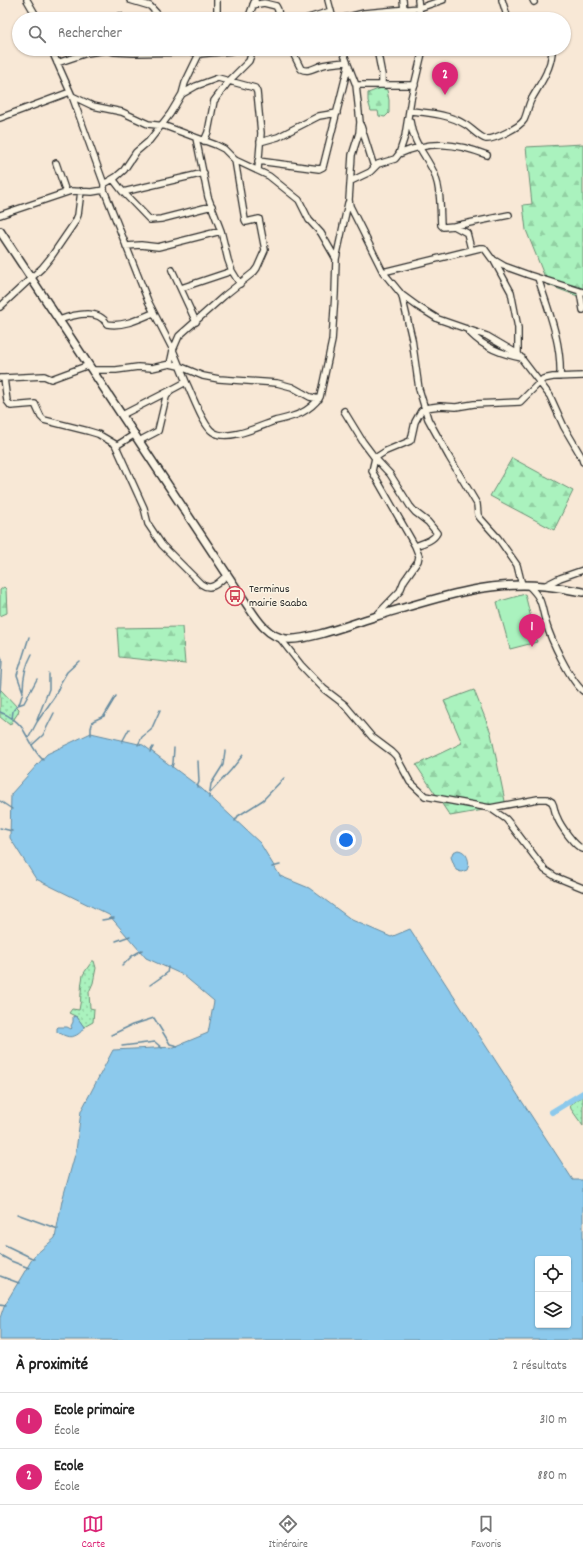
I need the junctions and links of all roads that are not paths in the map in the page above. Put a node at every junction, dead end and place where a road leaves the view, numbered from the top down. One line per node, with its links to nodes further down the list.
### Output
1 (27, 0): 14 (street)
2 (130, 0): 10 (street)
3 (217, 0): 16 (street)
4 (328, 0): 13 (street)
5 (403, 0): 12 (street)
6 (418, 0): 11 (street)
7 (443, 0): 11 (street)
8 (502, 0): 22 (street)
9 (254, 2): 17 (street); 18 (street)
10 (151, 3): 15 (street)
11 (419, 8): 12 (street); 21 (street)
12 (404, 10): 20 (street)
13 (331, 11): 19 (street)
14 (34, 12)
15 (157, 12)
16 (217, 12)
17 (250, 12)
18 (278, 12)
19 (328, 12)
20 (393, 12)
21 (419, 12)
22 (506, 12)
23 (54, 56): 32 (street)
24 (78, 56): 32 (street)
25 (198, 56): 39 (street)
26 (251, 56): 34 (street)
27 (294, 56): 33 (street)
28 (345, 56): 33 (street)
29 (379, 56): 36 (street)
30 (421, 56): 37 (street)
31 (551, 56): 41 (street)
32 (57, 63): 38 (street)
33 (348, 65): 35 (street); 40 (street)
34 (229, 81): 39 (street); 46 (street); 47 (street)
35 (356, 85): 36 (street); 43 (street)
36 (382, 85): 37 (street)
37 (415, 85): 41 (street)
38 (71, 94): 42 (street); 44 (street); 59 (street)
39 (182, 94): 44 (street)
40 (337, 113): 47 (street); 52 (street)
41 (410, 113): 48 (street); 49 (street)
42 (0, 118)
43 (360, 122): 54 (street); 58 (street)
44 (160, 126): 45 (street); 57 (street)
45 (196, 138): 46 (street); 56 (street)
46 (204, 141): 51 (street)
47 (260, 142): 52 (street)
48 (418, 146): 49 (street); 50 (street); 67 (street)
49 (399, 154): 54 (street)
50 (487, 155)
51 (235, 160): 55 (street); 80 (street)
52 (258, 161): 55 (street)
53 (56, 163): 61 (street)
54 (374, 167): 58 (street)
55 (258, 170): 73 (street)
56 (204, 173): 62 (street); 64 (street)
57 (113, 179): 59 (street); 62 (street)
58 (351, 182): 63 (street)
59 (104, 187): 60 (street); 71 (street)
60 (81, 191): 61 (street); 78 (street)
61 (66, 192): 65 (street)
62 (123, 192): 64 (street)
63 (349, 200): 73 (street); 77 (street)
64 (212, 206): 69 (street)
65 (0, 215)
66 (510, 215): 67 (street)
67 (454, 226): 72 (street)
68 (0, 230): 70 (street)
69 (221, 231): 71 (street); 76 (street)
70 (3, 241): 78 (street)
71 (126, 246): 86 (street)
72 (472, 249): 74 (street); 77 (street)
73 (336, 259): 101 (street)
74 (492, 259): 79 (street); 91 (street)
75 (172, 270): 81 (street)
76 (232, 271): 80 (street); 81 (street)
77 (383, 272): 83 (street)
78 (31, 277): 84 (street); 87 (street)
79 (538, 278): 82 (street); 96 (street)
80 (240, 284): 88 (street)
81 (181, 288): 88 (street)
82 (582, 292): 85 (street)
83 (402, 295): 89 (street); 102 (street)
84 (0, 307)
85 (583, 310)
86 (153, 313): 87 (street); 90 (street)
87 (59, 320): 94 (street)
88 (196, 322): 90 (street)
89 (466, 329): 91 (street); 91 (street)
90 (172, 350): 92 (street); 93 (street)
91 (520, 356): 99 (street)
92 (170, 364): 93 (street); 94 (street)
93 (179, 366): 98 (street); 101 (street)
94 (91, 368): 97 (street); 104 (street)
95 (583, 376): 96 (street)
96 (560, 377): 99 (street)
97 (2, 378): 107 (street)
98 (186, 382): 100 (street); 101 (street)
99 (539, 382): 102 (street); 109 (street)
100 (171, 390): 104 (street); 106 (street)
101 (319, 399)
102 (425, 408): 108 (street); 113 (street)
103 (344, 411): 108 (street)
104 (122, 415): 105 (street)
105 (135, 434): 106 (street); 107 (street)
106 (140, 441): 112 (street)
107 (116, 446): 112 (street)
108 (375, 458): 110 (street); 110 (street)
109 (583, 462)
110 (415, 546): 116 (street)
111 (583, 570): 114 (street)
112 (227, 575): 117 (street)
113 (525, 585): 114 (street); 116 (street); 118 (street)
114 (544, 586): 115 (street)
115 (583, 592)
116 (376, 617): 117 (street)
117 (279, 637): 119 (street)
118 (583, 691)
119 (490, 808): 120 (street); 121 (street)
120 (583, 849)
121 (582, 885)

